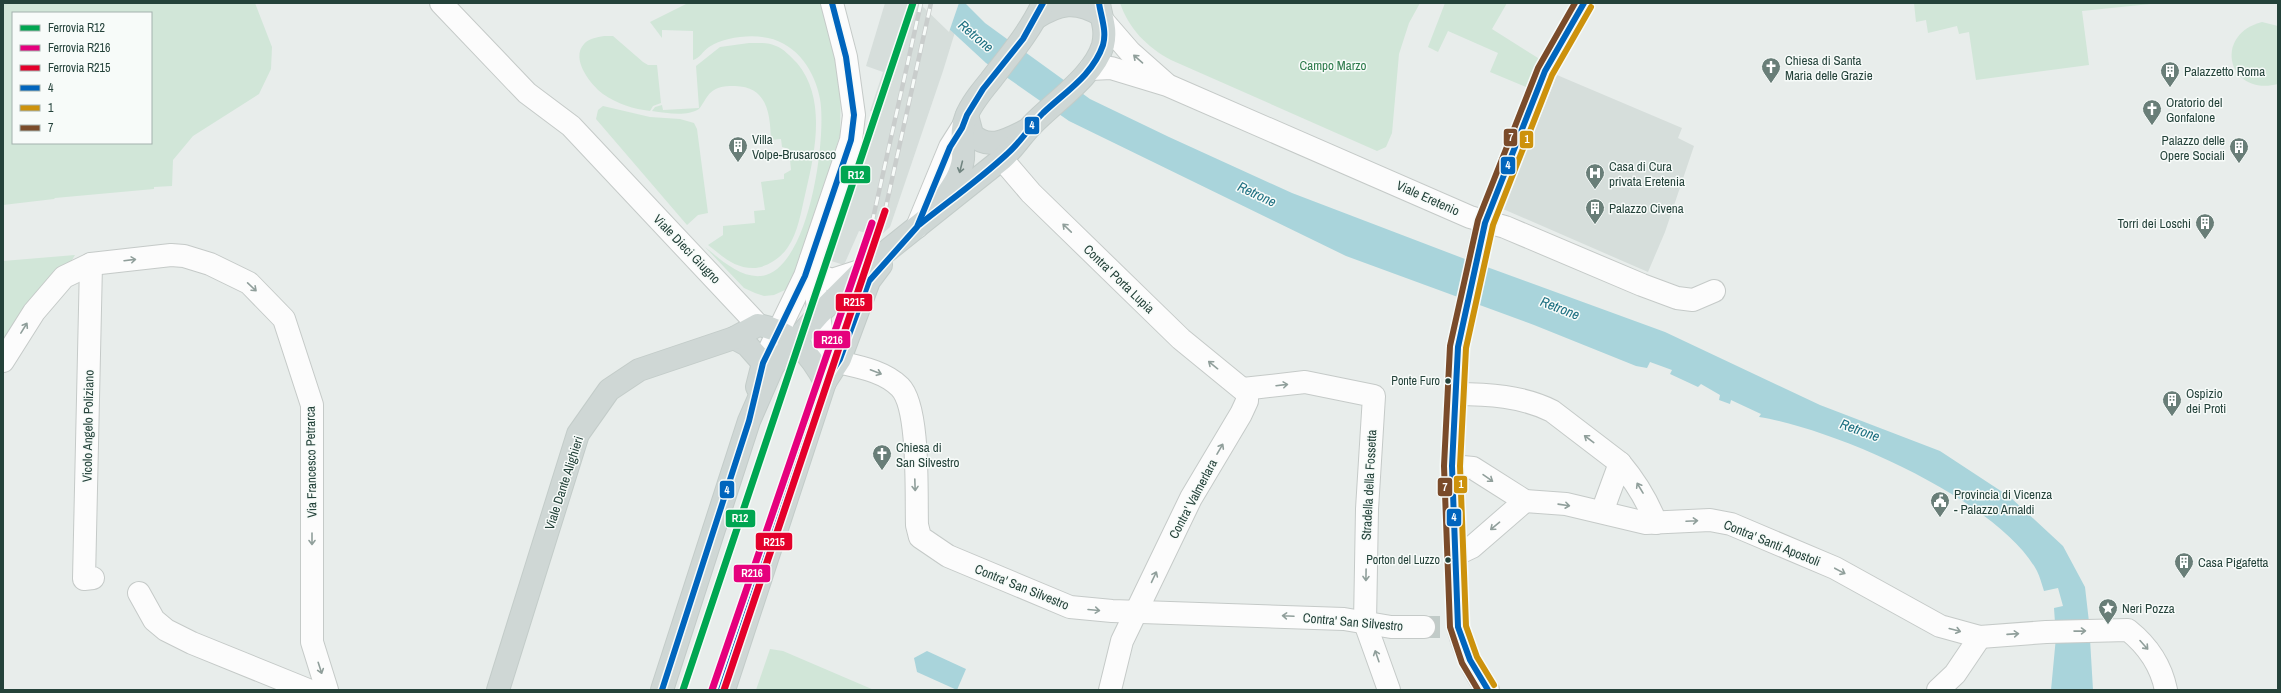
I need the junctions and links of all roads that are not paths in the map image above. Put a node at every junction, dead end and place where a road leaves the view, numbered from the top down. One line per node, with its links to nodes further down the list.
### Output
1 (441, 3): 18 (street, Viale Dieci Giugno)
2 (832, 3): 14 (street)
3 (1039, 10): 4 (main road); 7 (main road)
4 (1101, 13): 5 (main road); 6 (street, Viale Eretenio, one-way to 4)
5 (1085, 74): 6 (street, Viale Eretenio); 8 (main road)
6 (1167, 85): 11 (street, Viale Eretenio)
7 (964, 122): 8 (main road); 10 (main road, one-way to 10); 12 (street)
8 (1034, 123): 9 (main road)
9 (1002, 159): 10 (main road); 24 (street, Contra' Porta Lupia, one-way to 9)
10 (935, 211): 12 (main road)
11 (1485, 223): 16 (street, Viale Eretenio); 25 (street)
12 (912, 231): 15 (main road); 21 (main road)
13 (91, 264): 20 (street, Via Francesco Petrarca, one-way to 13); 33 (street, Vicolo Angelo Poliziano); 42 (street, Via Francesco Petrarca, one-way to 42)
14 (812, 266): 15 (street); 17 (street); 18 (street)
15 (863, 270): 17 (main road)
16 (1714, 291)
17 (819, 314): 18 (main road); 23 (street)
18 (776, 332): 19 (main road, Viale Dante Alighieri); 22 (street); 23 (main road); 26 (main road)
19 (734, 338): 22 (main road); 43 (main road, Viale Dante Alighieri)
20 (3, 360)
21 (838, 362): 23 (main road); 35 (street, Contra' San Silvestro, one-way to 35)
22 (763, 363): 26 (main road)
23 (825, 382): 40 (main road)
24 (1243, 389): 35 (street, Contra' Valmerlara, one-way to 24); 36 (street, Stradella della Fossetta, one-way to 36)
25 (1455, 394): 27 (street, one-way to 25); 28 (street)
26 (749, 421): 44 (main road)
27 (1620, 462): 30 (street); 31 (street, one-way to 27)
28 (1452, 466): 29 (street, one-way to 29); 32 (street)
29 (1525, 501): 30 (street, Contra' Santi Apostoli, one-way to 30); 32 (street, one-way to 32)
30 (1602, 512): 31 (street, Contra' Santi Apostoli)
31 (1656, 523): 38 (street, Contra' Santi Apostoli, one-way to 38)
32 (1456, 556): 37 (street)
33 (93, 578)
34 (139, 593): 41 (street)
35 (1137, 612): 36 (street, Contra' San Silvestro, one-way to 35); 45 (street, Contra' Valmerlara)
36 (1365, 623): 37 (street, Contra' San Silvestro); 46 (street, one-way to 36)
37 (1441, 627): 47 (street)
38 (1980, 637): 39 (street, Contra' Santi Apostoli, one-way to 39); 48 (street)
39 (2165, 683)
40 (724, 686)
41 (308, 690)
42 (327, 690)
43 (498, 690)
44 (662, 690)
45 (1110, 690)
46 (1389, 690)
47 (1488, 690)
48 (1938, 690)

